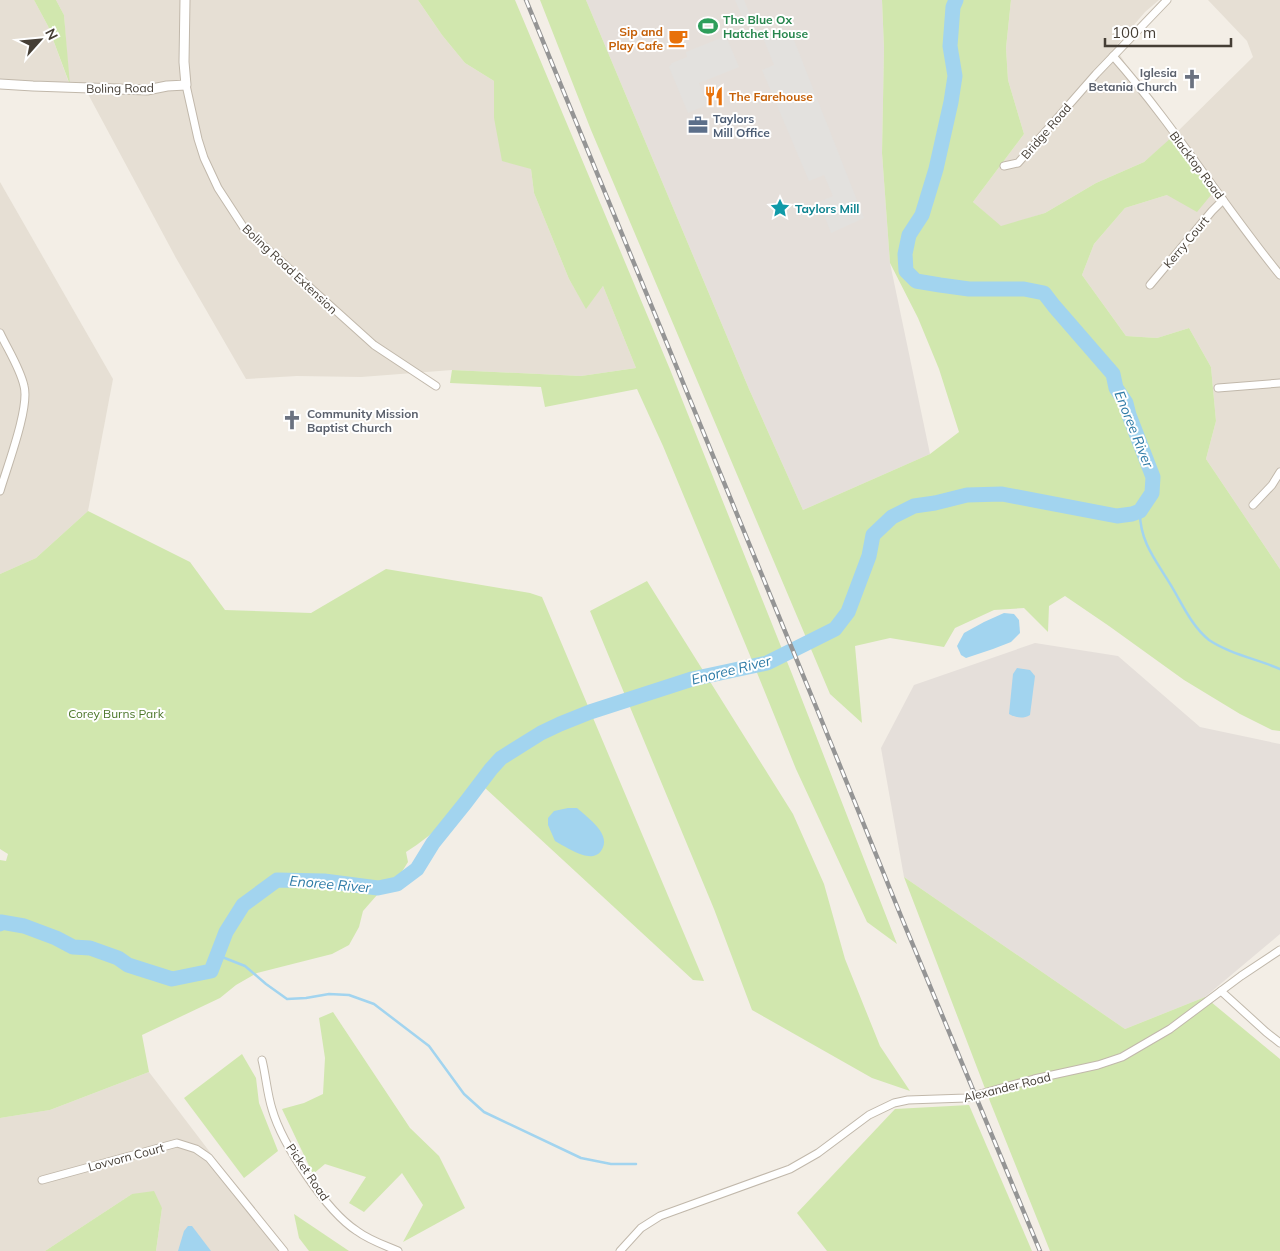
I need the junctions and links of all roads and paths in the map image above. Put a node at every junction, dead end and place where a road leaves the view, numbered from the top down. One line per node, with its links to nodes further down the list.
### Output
1 (185, 0): 5 (street)
2 (1167, 0): 3 (street, Bridge Road)
3 (1113, 56): 6 (street, Bridge Road); 7 (street, Blacktop Road)
4 (0, 84): 5 (street, Boling Road)
5 (186, 85): 12 (street, Boling Road Extension)
6 (1004, 166)
7 (1224, 200): 8 (street, Blacktop Road); 9 (street, Kerry Court)
8 (1280, 275)
9 (1150, 285)
10 (0, 333): 15 (street)
11 (1280, 383): 13 (street)
12 (436, 386)
13 (1218, 388)
14 (1280, 472): 16 (street)
15 (0, 491)
16 (1253, 505)
17 (1280, 950): 18 (street, Alexander Road)
18 (1221, 991): 19 (street); 24 (street, Alexander Road)
19 (1280, 1043)
20 (262, 1060): 23 (street, Picket Road)
21 (42, 1180): 22 (street, Lovvorn Court)
22 (284, 1251)
23 (398, 1251)
24 (620, 1251)

